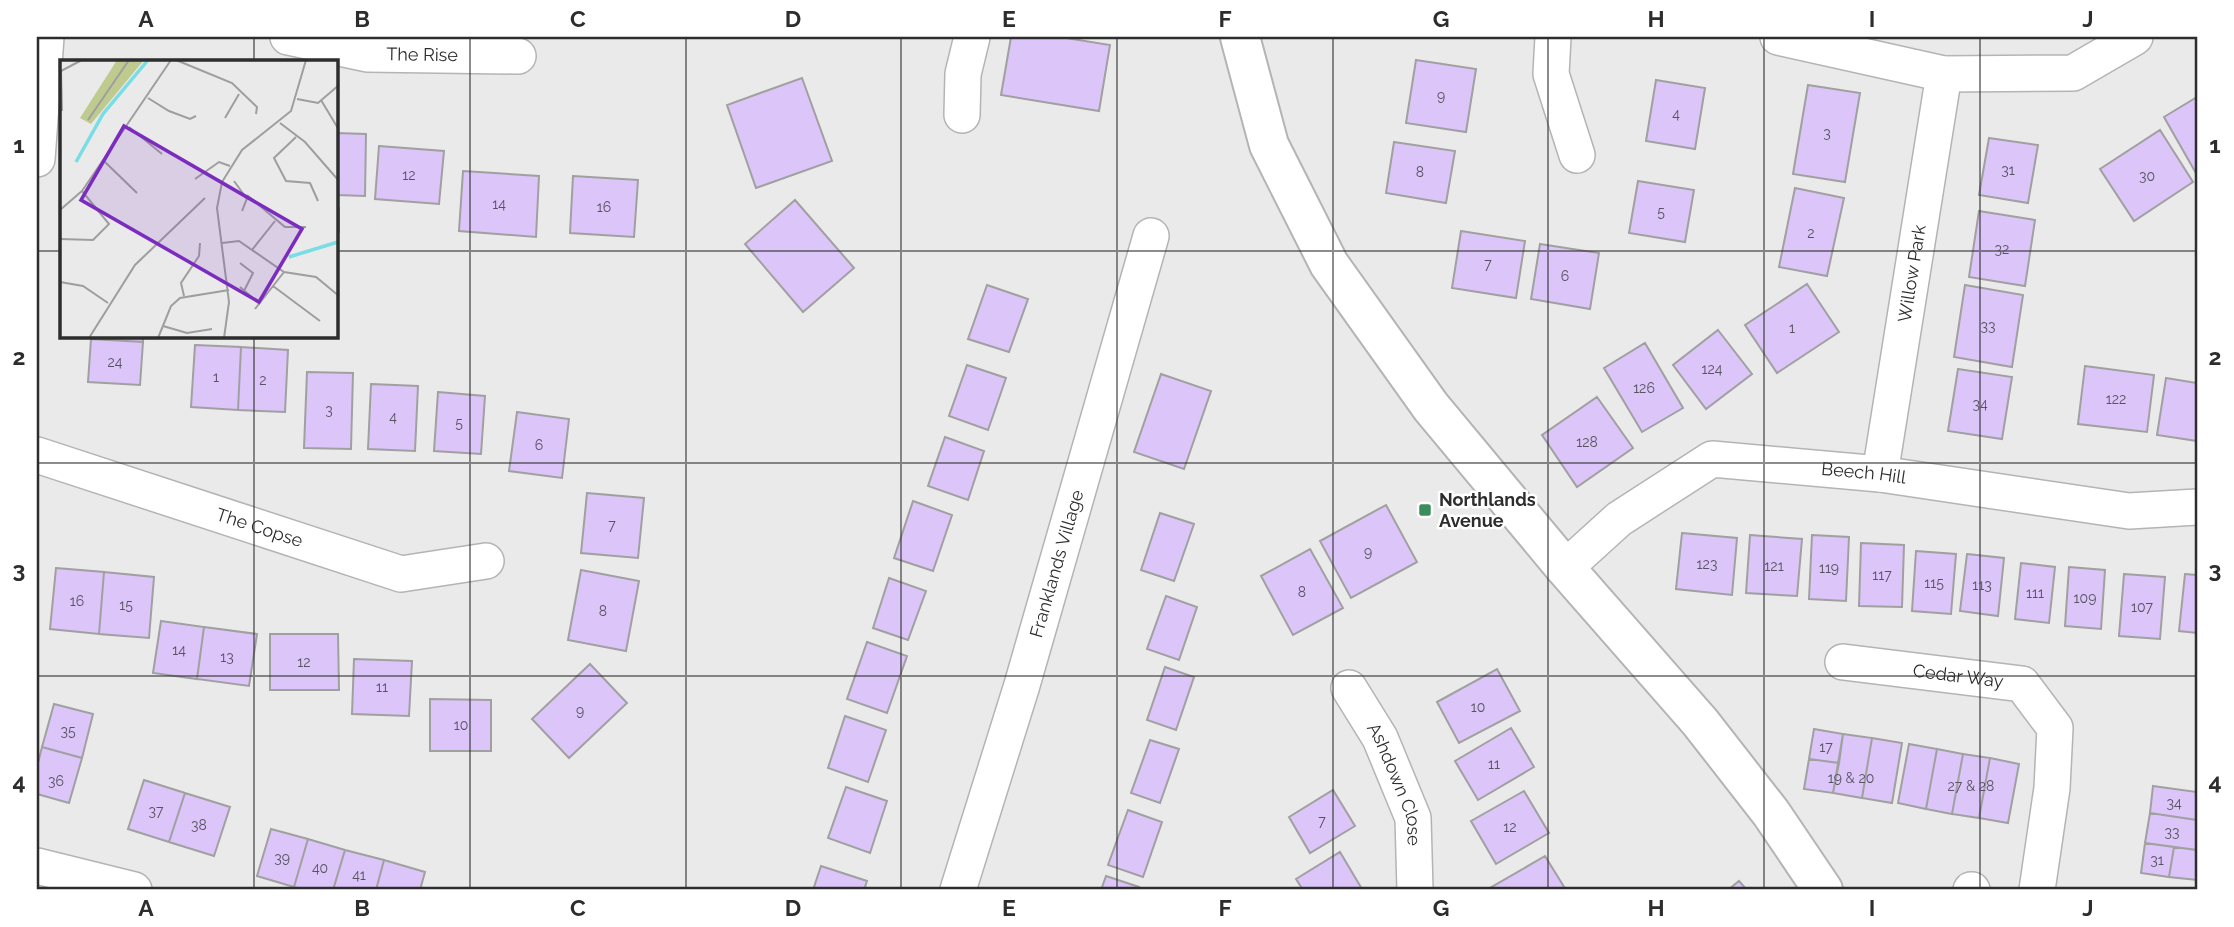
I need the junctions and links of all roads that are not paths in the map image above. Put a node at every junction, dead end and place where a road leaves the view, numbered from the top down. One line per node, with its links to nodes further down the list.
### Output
1 (46, 37): 12 (street)
2 (288, 37): 8 (street, The Rise)
3 (972, 37): 10 (street)
4 (1240, 37): 18 (street)
5 (1553, 37): 11 (street)
6 (1778, 37): 9 (street)
7 (2135, 37): 9 (street)
8 (518, 56)
9 (1944, 74): 15 (street, Willow Park)
10 (962, 115)
11 (1577, 155)
12 (37, 159)
13 (1151, 236): 23 (street, Franklands Village)
14 (37, 455): 17 (street, The Copse)
15 (1880, 474): 16 (street, Beech Hill); 18 (street, Beech Hill)
16 (2197, 507)
17 (486, 561)
18 (1565, 568): 25 (street)
19 (1843, 662): 26 (street, Cedar Way)
20 (1349, 688): 24 (street, Ashdown Close)
21 (37, 866): 22 (street)
22 (134, 890)
23 (958, 890)
24 (1415, 890)
25 (1823, 890)
26 (2037, 890)

